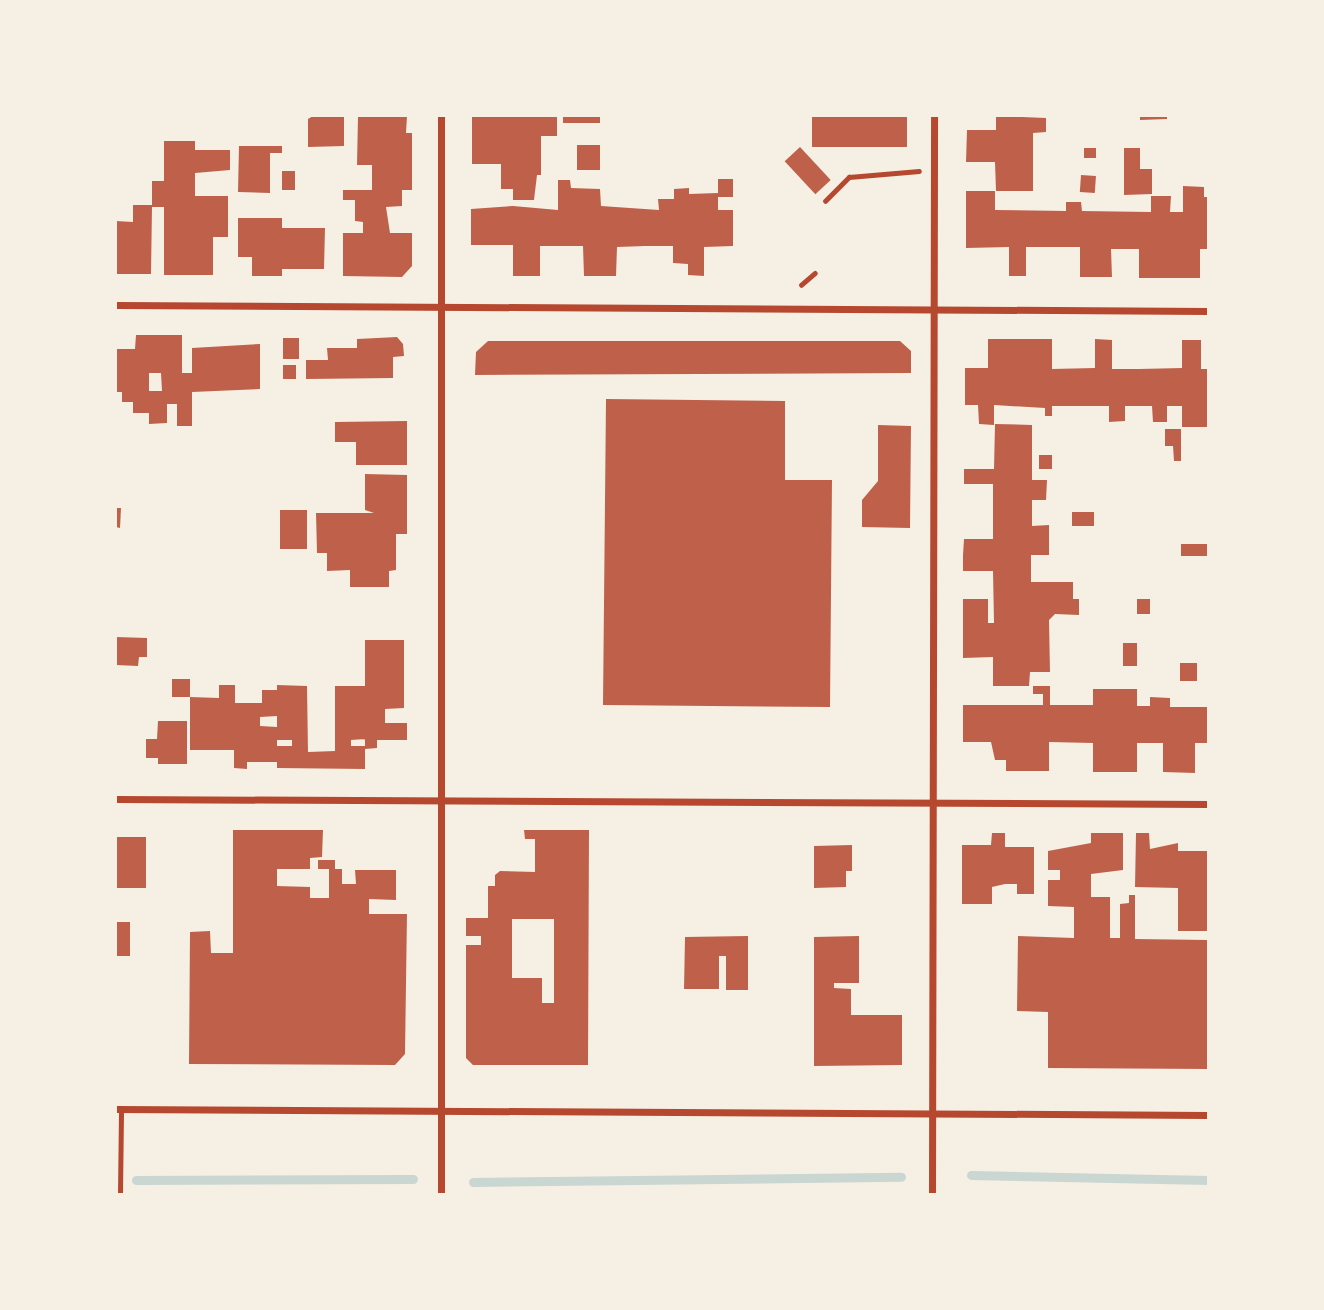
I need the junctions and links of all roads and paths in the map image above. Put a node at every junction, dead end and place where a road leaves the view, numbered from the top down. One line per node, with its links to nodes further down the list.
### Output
1 (441, 116): 8 (street)
2 (934, 116): 9 (street)
3 (914, 171): 4 (path)
4 (825, 201)
5 (815, 273): 6 (path)
6 (801, 285)
7 (116, 305): 8 (street)
8 (439, 307): 9 (street); 13 (street)
9 (934, 310): 10 (street); 12 (street)
10 (1209, 311)
11 (116, 799): 13 (street)
12 (930, 802): 13 (street); 14 (street); 17 (street)
13 (443, 803): 16 (street)
14 (1209, 804)
15 (118, 1109): 16 (street); 19 (lane)
16 (441, 1110): 17 (street); 20 (street)
17 (930, 1115): 18 (street); 21 (street)
18 (1209, 1115)
19 (120, 1195)
20 (441, 1195)
21 (932, 1195)

